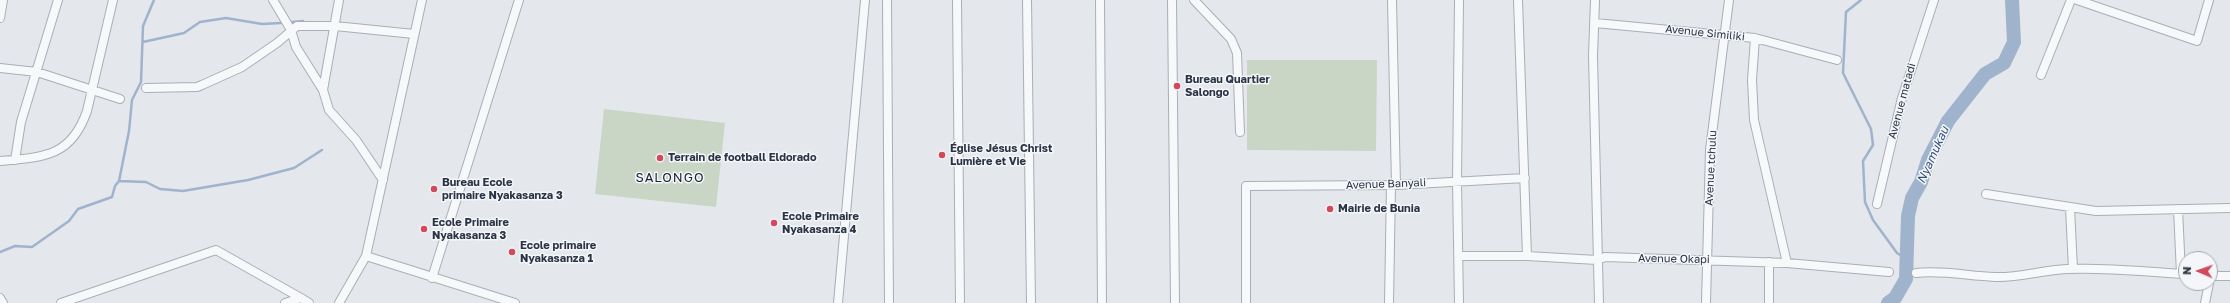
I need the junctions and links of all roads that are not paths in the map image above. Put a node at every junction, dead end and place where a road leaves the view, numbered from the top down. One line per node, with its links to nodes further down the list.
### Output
1 (3, 0): 24 (street)
2 (58, 0): 33 (street)
3 (113, 0): 36 (street)
4 (273, 0): 27 (street)
5 (339, 0): 26 (street)
6 (422, 0): 28 (street)
7 (518, 0): 65 (street)
8 (865, 0): 75 (street)
9 (887, 0): 76 (street)
10 (957, 0): 77 (street)
11 (1027, 0): 78 (street)
12 (1100, 0): 79 (street)
13 (1172, 0): 80 (street)
14 (1194, 0): 39 (street)
15 (1392, 0): 45 (street)
16 (1458, 0): 44 (street)
17 (1518, 0): 42 (street)
18 (1595, 0): 25 (street)
19 (1730, 0): 29 (street, Avenue tchulu)
20 (1934, 0): 47 (street, Avenue matadi)
21 (2071, 0): 34 (street)
22 (2077, 0): 23 (street)
23 (2209, 0)
24 (0, 18)
25 (1595, 23): 29 (street, Avenue Similiki); 55 (street)
26 (335, 26): 27 (street); 28 (street); 37 (street)
27 (291, 30): 35 (street); 37 (street)
28 (414, 34): 43 (street)
29 (1725, 34): 30 (street, Avenue Similiki); 56 (street, Avenue tchulu)
30 (1754, 38): 31 (street); 58 (street, Avenue Similiki)
31 (1837, 60)
32 (0, 68): 33 (street)
33 (37, 72): 36 (street); 40 (street)
34 (2041, 75)
35 (146, 88)
36 (92, 89): 38 (street); 40 (street)
37 (323, 90): 43 (street)
38 (120, 99)
39 (1240, 132)
40 (15, 160): 41 (street)
41 (0, 161)
42 (1525, 178): 44 (street, Avenue Banyali); 54 (street)
43 (383, 180): 52 (street)
44 (1457, 181): 45 (street, Avenue Banyali); 53 (street)
45 (1393, 185): 81 (street, Avenue Banyali); 82 (street)
46 (1986, 194): 48 (street)
47 (1876, 204)
48 (2070, 208): 50 (street); 59 (street)
49 (2230, 208): 50 (street)
50 (2178, 209): 51 (street)
51 (2182, 251)
52 (366, 256): 65 (street); 73 (street)
53 (1460, 256): 54 (street, Avenue Okapi); 83 (street)
54 (1527, 256): 55 (street, Avenue Okapi)
55 (1597, 260): 56 (street, Avenue Okapi); 84 (street)
56 (1708, 260): 57 (street, Avenue Okapi); 85 (street, Avenue tchulu)
57 (1769, 262): 58 (street, Avenue Okapi); 86 (street)
58 (1787, 263): 60 (street, Avenue Okapi)
59 (2073, 269): 61 (street); 62 (street)
60 (1890, 272)
61 (1916, 273)
62 (2178, 274)
63 (2218, 276): 64 (street)
64 (2230, 276)
65 (432, 278): 74 (street)
66 (2207, 291): 87 (street)
67 (0, 298): 69 (street)
68 (301, 298): 70 (street); 71 (street); 72 (street)
69 (3, 303)
70 (61, 303)
71 (285, 303)
72 (309, 303)
73 (339, 303)
74 (515, 303)
75 (838, 303)
76 (890, 303)
77 (960, 303)
78 (1031, 303)
79 (1102, 303)
80 (1175, 303)
81 (1246, 303)
82 (1389, 303)
83 (1460, 303)
84 (1599, 303)
85 (1706, 303)
86 (1768, 303)
87 (2205, 303)

